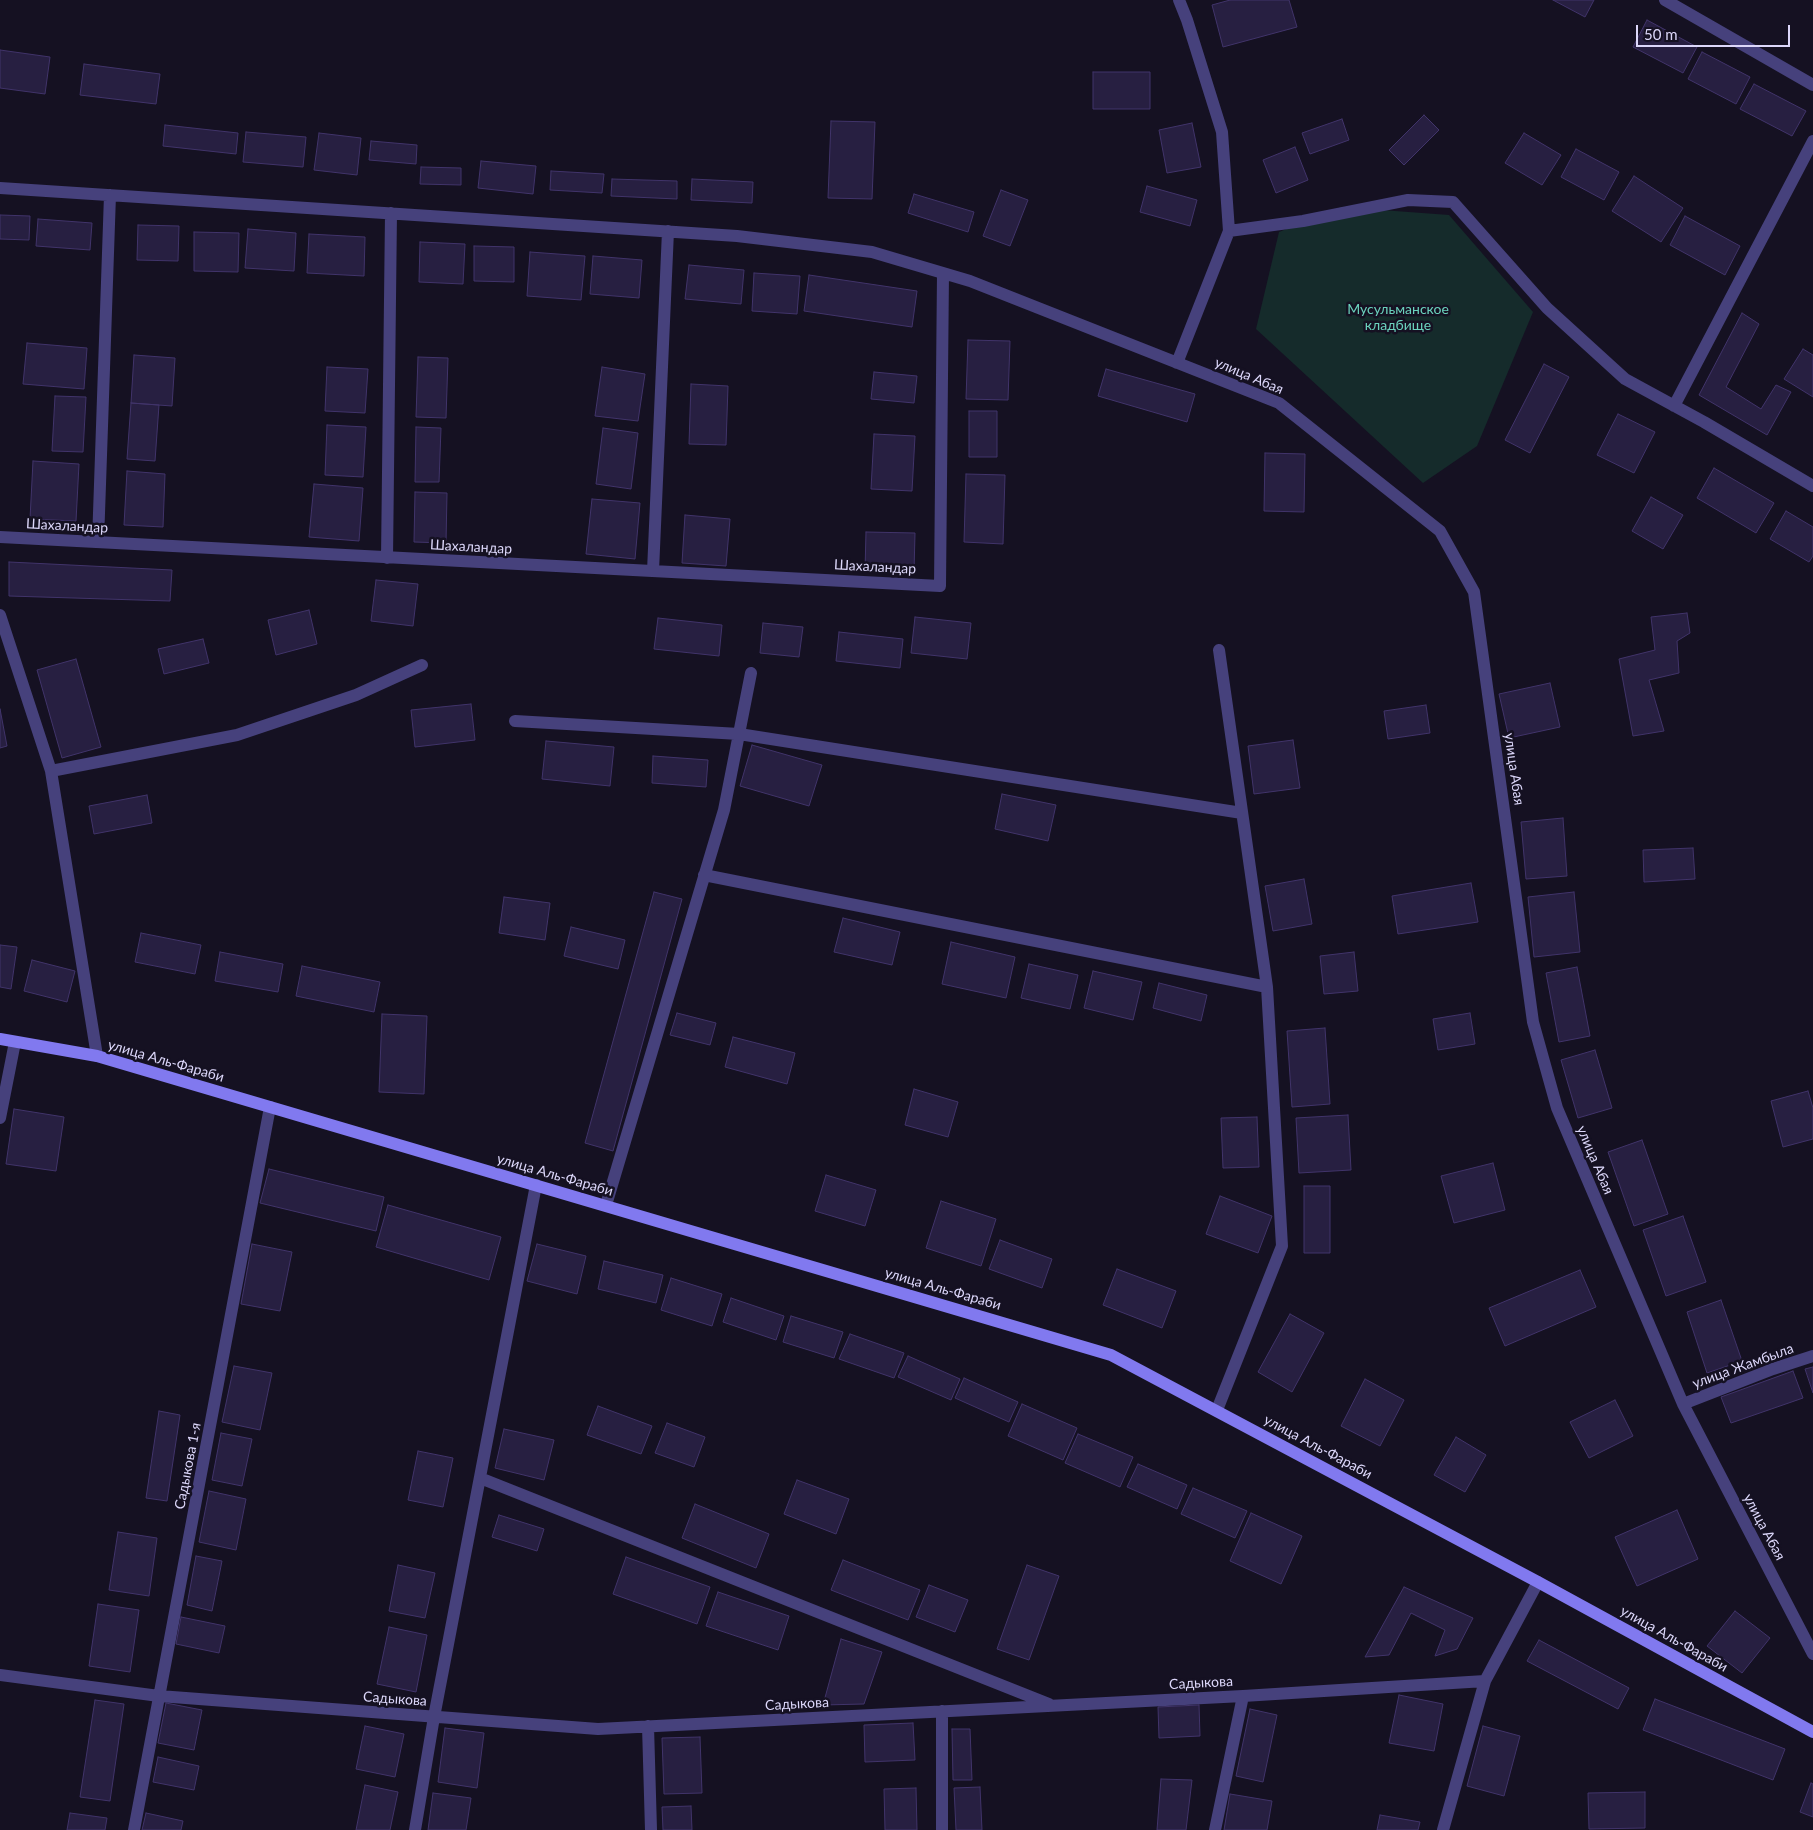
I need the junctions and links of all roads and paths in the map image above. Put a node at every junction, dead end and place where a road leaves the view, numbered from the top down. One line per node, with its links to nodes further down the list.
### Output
1 (1180, 0): 9 (street)
2 (1665, 0): 3 (street)
3 (1813, 84)
4 (1813, 140): 12 (street)
5 (0, 188): 6 (street, улица Абая)
6 (110, 195): 7 (street, улица Абая); 15 (street)
7 (391, 213): 8 (street, улица Абая); 16 (street)
8 (668, 231): 10 (street, улица Абая); 17 (street)
9 (1229, 232): 11 (street); 12 (street)
10 (943, 273): 11 (street, улица Абая); 17 (street, Шахаландар)
11 (1177, 363): 36 (street, улица Абая)
12 (1674, 406): 13 (street)
13 (1813, 486)
14 (0, 537): 15 (street, Шахаландар)
15 (98, 542): 16 (street, Шахаландар)
16 (387, 558): 17 (street, Шахаландар)
17 (653, 571)
18 (0, 615): 24 (street)
19 (1219, 650): 25 (street)
20 (422, 666): 24 (street)
21 (751, 673): 23 (street)
22 (515, 721): 23 (street)
23 (739, 734): 25 (street); 26 (street)
24 (51, 771): 30 (street)
25 (1242, 813): 27 (street)
26 (704, 875): 27 (street); 34 (street)
27 (1267, 987): 37 (street)
28 (0, 1039): 29 (main road, улица Аль-Фараби)
29 (15, 1042): 30 (main road, улица Аль-Фараби); 32 (street)
30 (97, 1056): 31 (main road, улица Аль-Фараби)
31 (270, 1107): 33 (main road, улица Аль-Фараби); 43 (street, Садыкова 1-я)
32 (0, 1118)
33 (536, 1185): 34 (main road, улица Аль-Фараби); 38 (street)
34 (606, 1205): 37 (main road, улица Аль-Фараби)
35 (1813, 1356): 36 (street, улица Жамбыла)
36 (1682, 1404): 40 (street, улица Абая)
37 (1217, 1410): 39 (main road, улица Аль-Фараби)
38 (480, 1478): 45 (street); 47 (street)
39 (1538, 1582): 42 (street); 49 (main road, улица Аль-Фараби)
40 (1813, 1654)
41 (0, 1675): 43 (street, Садыкова)
42 (1485, 1681): 44 (street, Садыкова); 55 (street)
43 (160, 1696): 47 (street, Садыкова); 50 (street, Садыкова 1-я)
44 (1243, 1696): 45 (street, Садыкова); 54 (street)
45 (1053, 1706): 46 (street, Садыкова)
46 (942, 1712): 48 (street, Садыкова); 53 (street)
47 (434, 1717): 48 (street, Садыкова); 51 (street)
48 (648, 1726): 52 (street)
49 (1813, 1732)
50 (134, 1830)
51 (415, 1830)
52 (651, 1830)
53 (942, 1830)
54 (1215, 1830)
55 (1443, 1830)

